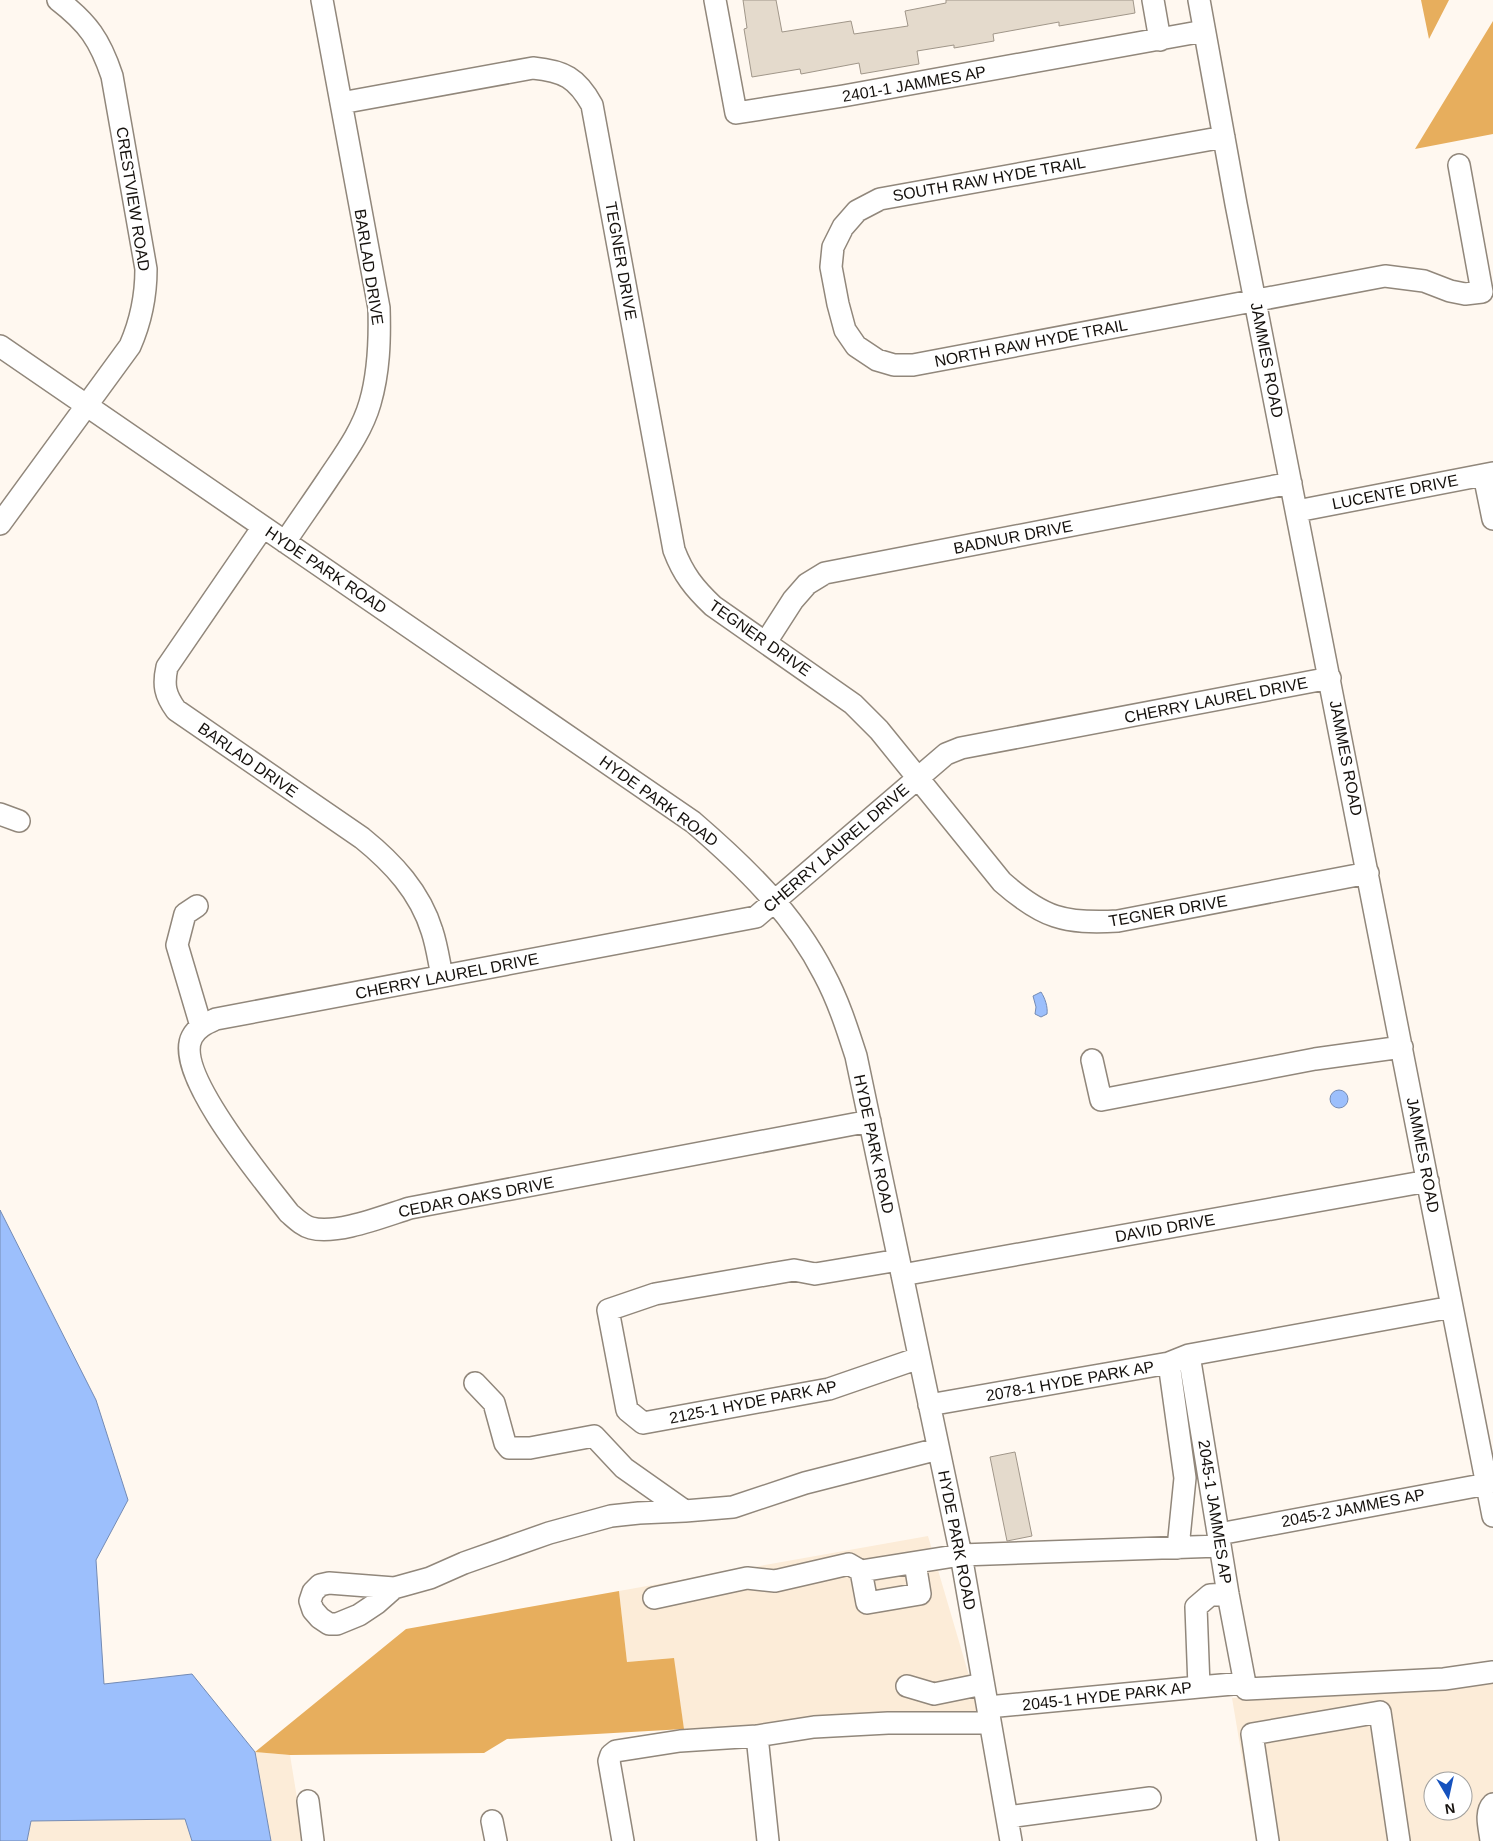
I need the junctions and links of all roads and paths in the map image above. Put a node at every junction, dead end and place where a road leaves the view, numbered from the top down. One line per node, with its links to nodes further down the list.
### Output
1 (58, 0): 14 (street, CRESTVIEW ROAD)
2 (322, 0): 8 (street, BARLAD DRIVE)
3 (716, 0): 7 (street, 2401-1 JAMMES AP)
4 (1153, 0): 7 (street)
5 (1198, 0): 6 (street, JAMMES ROAD)
6 (1204, 31): 7 (street, 2401-1 JAMMES AP); 9 (street, JAMMES ROAD)
7 (1160, 40)
8 (341, 103): 21 (street, BARLAD DRIVE); 22 (street, TEGNER DRIVE)
9 (1224, 137): 11 (street, JAMMES ROAD); 12 (street, SOUTH RAW HYDE TRAIL)
10 (1459, 164): 11 (street, NORTH RAW HYDE TRAIL)
11 (1255, 301): 12 (street, NORTH RAW HYDE TRAIL); 16 (street, JAMMES ROAD)
12 (838, 304)
13 (0, 346): 14 (street, HYDE PARK ROAD)
14 (86, 407): 19 (street, CRESTVIEW ROAD); 20 (street, HYDE PARK ROAD)
15 (1489, 474): 17 (street, LUCENTE DRIVE); 18 (street)
16 (1292, 482): 17 (street, JAMMES ROAD); 22 (street, BADNUR DRIVE)
17 (1297, 511): 23 (street, JAMMES ROAD)
18 (1493, 519)
19 (0, 524)
20 (263, 528): 21 (street, HYDE PARK ROAD); 28 (street, BARLAD DRIVE)
21 (285, 542): 26 (street, HYDE PARK ROAD)
22 (766, 642): 24 (street, TEGNER DRIVE)
23 (1330, 678): 24 (street, CHERRY LAUREL DRIVE); 25 (street, JAMMES ROAD)
24 (918, 777): 25 (street, TEGNER DRIVE); 26 (street, CHERRY LAUREL DRIVE)
25 (1368, 873): 30 (street, JAMMES ROAD)
26 (776, 901): 28 (street, CHERRY LAUREL DRIVE); 32 (street, HYDE PARK ROAD)
27 (197, 906): 29 (street, CEDAR OAKS DRIVE)
28 (442, 976): 29 (street, CHERRY LAUREL DRIVE)
29 (196, 1032): 32 (street, CEDAR OAKS DRIVE)
30 (1402, 1047): 31 (street); 33 (street, JAMMES ROAD)
31 (1092, 1060)
32 (870, 1121): 34 (street, HYDE PARK ROAD)
33 (1428, 1180): 34 (street, DAVID DRIVE); 35 (street, JAMMES ROAD)
34 (900, 1268): 37 (street, HYDE PARK ROAD); 41 (street, DAVID DRIVE)
35 (1452, 1307): 36 (street); 43 (street, JAMMES ROAD)
36 (1189, 1355): 38 (street); 46 (street, 2045-1 JAMMES AP)
37 (919, 1358): 40 (street, HYDE PARK ROAD); 41 (street, 2125-1 HYDE PARK AP)
38 (1169, 1363): 40 (street, 2078-1 HYDE PARK AP); 47 (street, 2078-1 HYDE PARK AP)
39 (475, 1383): 44 (street)
40 (929, 1405): 42 (street, HYDE PARK ROAD)
41 (643, 1423)
42 (938, 1449): 44 (street); 48 (street, HYDE PARK ROAD)
43 (1487, 1484): 45 (street, JAMMES ROAD); 46 (street, 2045-2 JAMMES AP)
44 (685, 1511): 51 (street)
45 (1493, 1516)
46 (1220, 1540): 47 (street, 2045-2 JAMMES AP); 52 (street, 2045-1 JAMMES AP)
47 (1178, 1548): 48 (street)
48 (962, 1555): 49 (street); 56 (street, HYDE PARK ROAD)
49 (914, 1562): 50 (street); 50 (street)
50 (862, 1571): 53 (street)
51 (394, 1588)
52 (1228, 1594): 55 (street, 2045-1 JAMMES AP); 58 (street, 2045-1 HYDE PARK AP)
53 (654, 1598)
54 (1493, 1672): 55 (street)
55 (1244, 1683): 58 (street)
56 (984, 1684): 57 (street); 59 (street, HYDE PARK ROAD)
57 (907, 1686)
58 (1200, 1687): 59 (street, 2045-1 HYDE PARK AP)
59 (989, 1715): 60 (street, 2045-1 HYDE PARK AP); 64 (street, HYDE PARK ROAD)
60 (757, 1736): 66 (street, 2045-1 HYDE PARK AP); 67 (street)
61 (1150, 1798): 64 (street)
62 (308, 1801): 65 (street)
63 (1493, 1804): 71 (street)
64 (1007, 1817): 68 (street, HYDE PARK ROAD)
65 (314, 1841)
66 (623, 1841)
67 (768, 1841)
68 (1012, 1841)
69 (1268, 1841): 70 (street)
70 (1399, 1841)
71 (1492, 1841)

